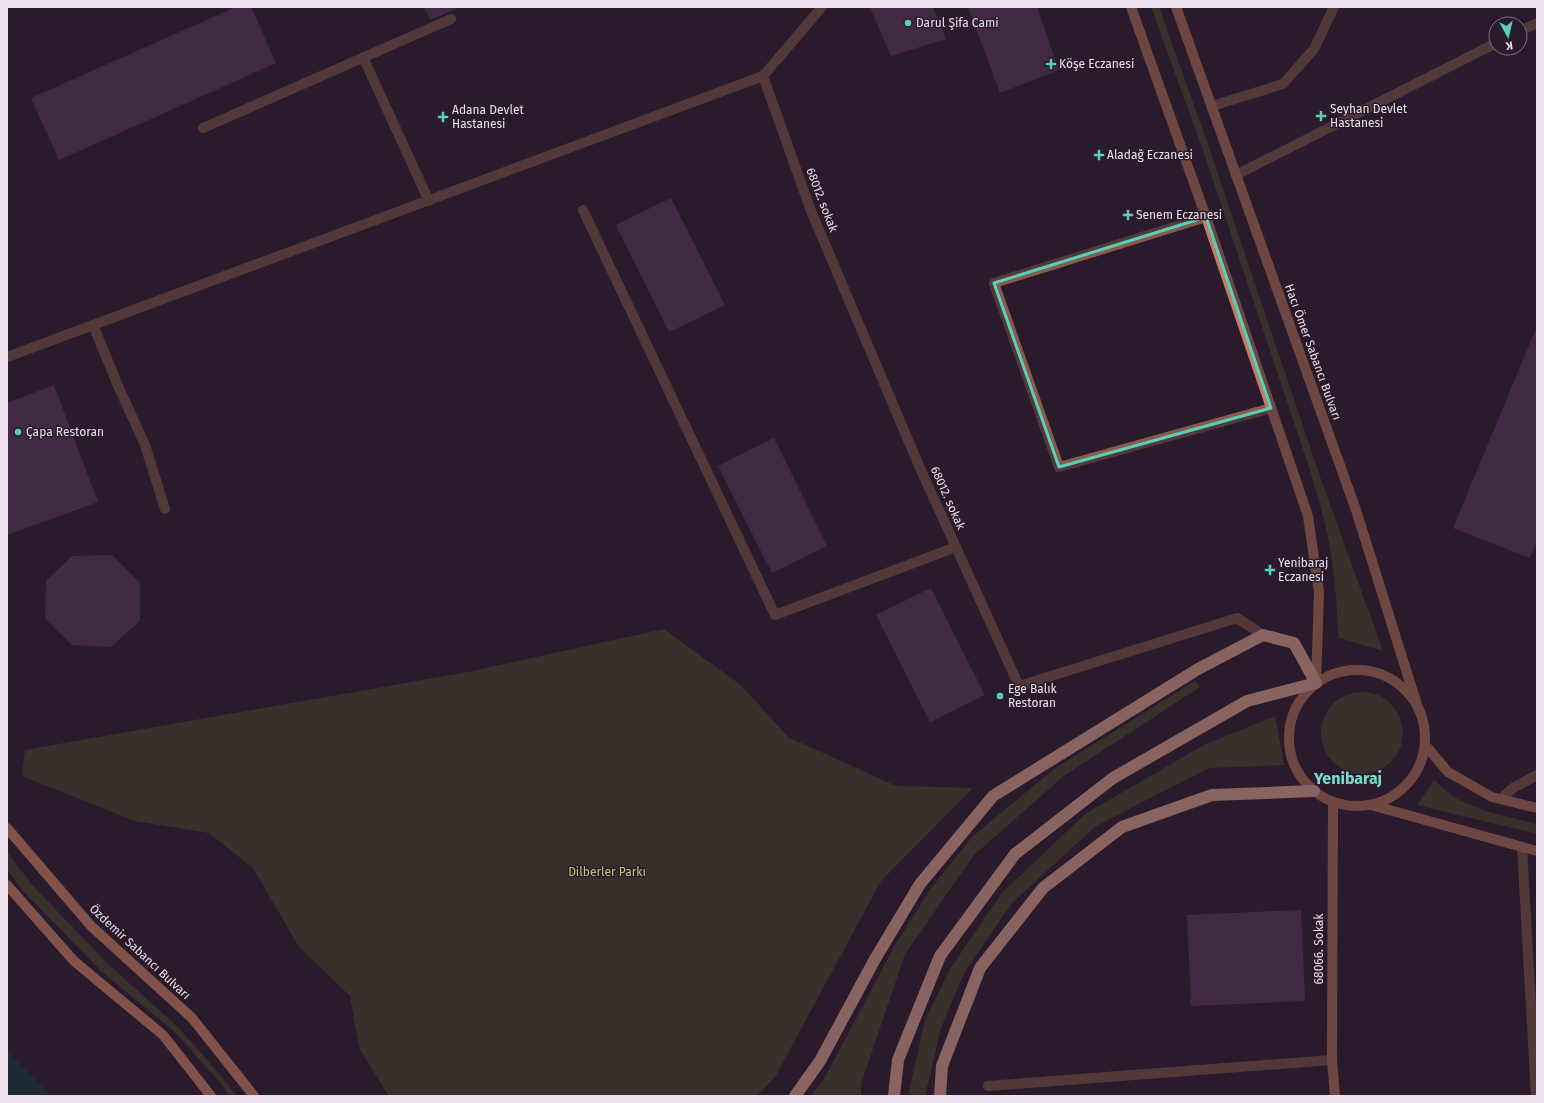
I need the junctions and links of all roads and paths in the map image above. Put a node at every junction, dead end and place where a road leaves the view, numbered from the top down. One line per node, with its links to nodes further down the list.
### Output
1 (822, 7): 8 (street)
2 (1131, 7): 14 (main road)
3 (1176, 7): 9 (main road, Hacı Ömer Sabancı Bulvarı)
4 (1334, 7): 9 (street)
5 (451, 19): 7 (street)
6 (1488, 48): 11 (street)
7 (363, 57): 10 (street); 12 (street)
8 (763, 76): 12 (street); 19 (street, 68012. sokak)
9 (1212, 106): 11 (main road, Hacı Ömer Sabancı Bulvarı)
10 (203, 128)
11 (1236, 175): 22 (main road, Hacı Ömer Sabancı Bulvarı)
12 (429, 201): 15 (street)
13 (583, 210): 19 (street)
14 (1206, 217): 17 (main road); 17 (street)
15 (93, 325): 16 (street); 18 (street)
16 (7, 357)
17 (1272, 408): 21 (main road)
18 (165, 509)
19 (956, 547): 20 (street, 68012. sokak)
20 (1264, 635): 21 (highway); 38 (highway)
21 (1316, 682): 22 (main road); 25 (main road); 39 (highway)
22 (1418, 708): 23 (main road)
23 (1426, 746): 26 (main road); 28 (main road)
24 (1537, 775): 26 (street)
25 (1314, 791): 27 (main road); 40 (highway)
26 (1501, 799): 29 (main road)
27 (1333, 803): 28 (main road); 34 (main road, 68066. Sokak)
28 (1371, 805): 31 (main road)
29 (1537, 808)
30 (7, 828): 37 (main road, Özdemir Sabancı Bulvarı)
31 (1522, 847): 32 (main road); 42 (street)
32 (1537, 851)
33 (7, 885): 36 (main road)
34 (1332, 1060): 35 (street); 41 (main road, 68066. Sokak)
35 (988, 1086)
36 (211, 1096)
37 (254, 1096)
38 (795, 1096)
39 (894, 1096)
40 (940, 1096)
41 (1335, 1096)
42 (1536, 1096)

